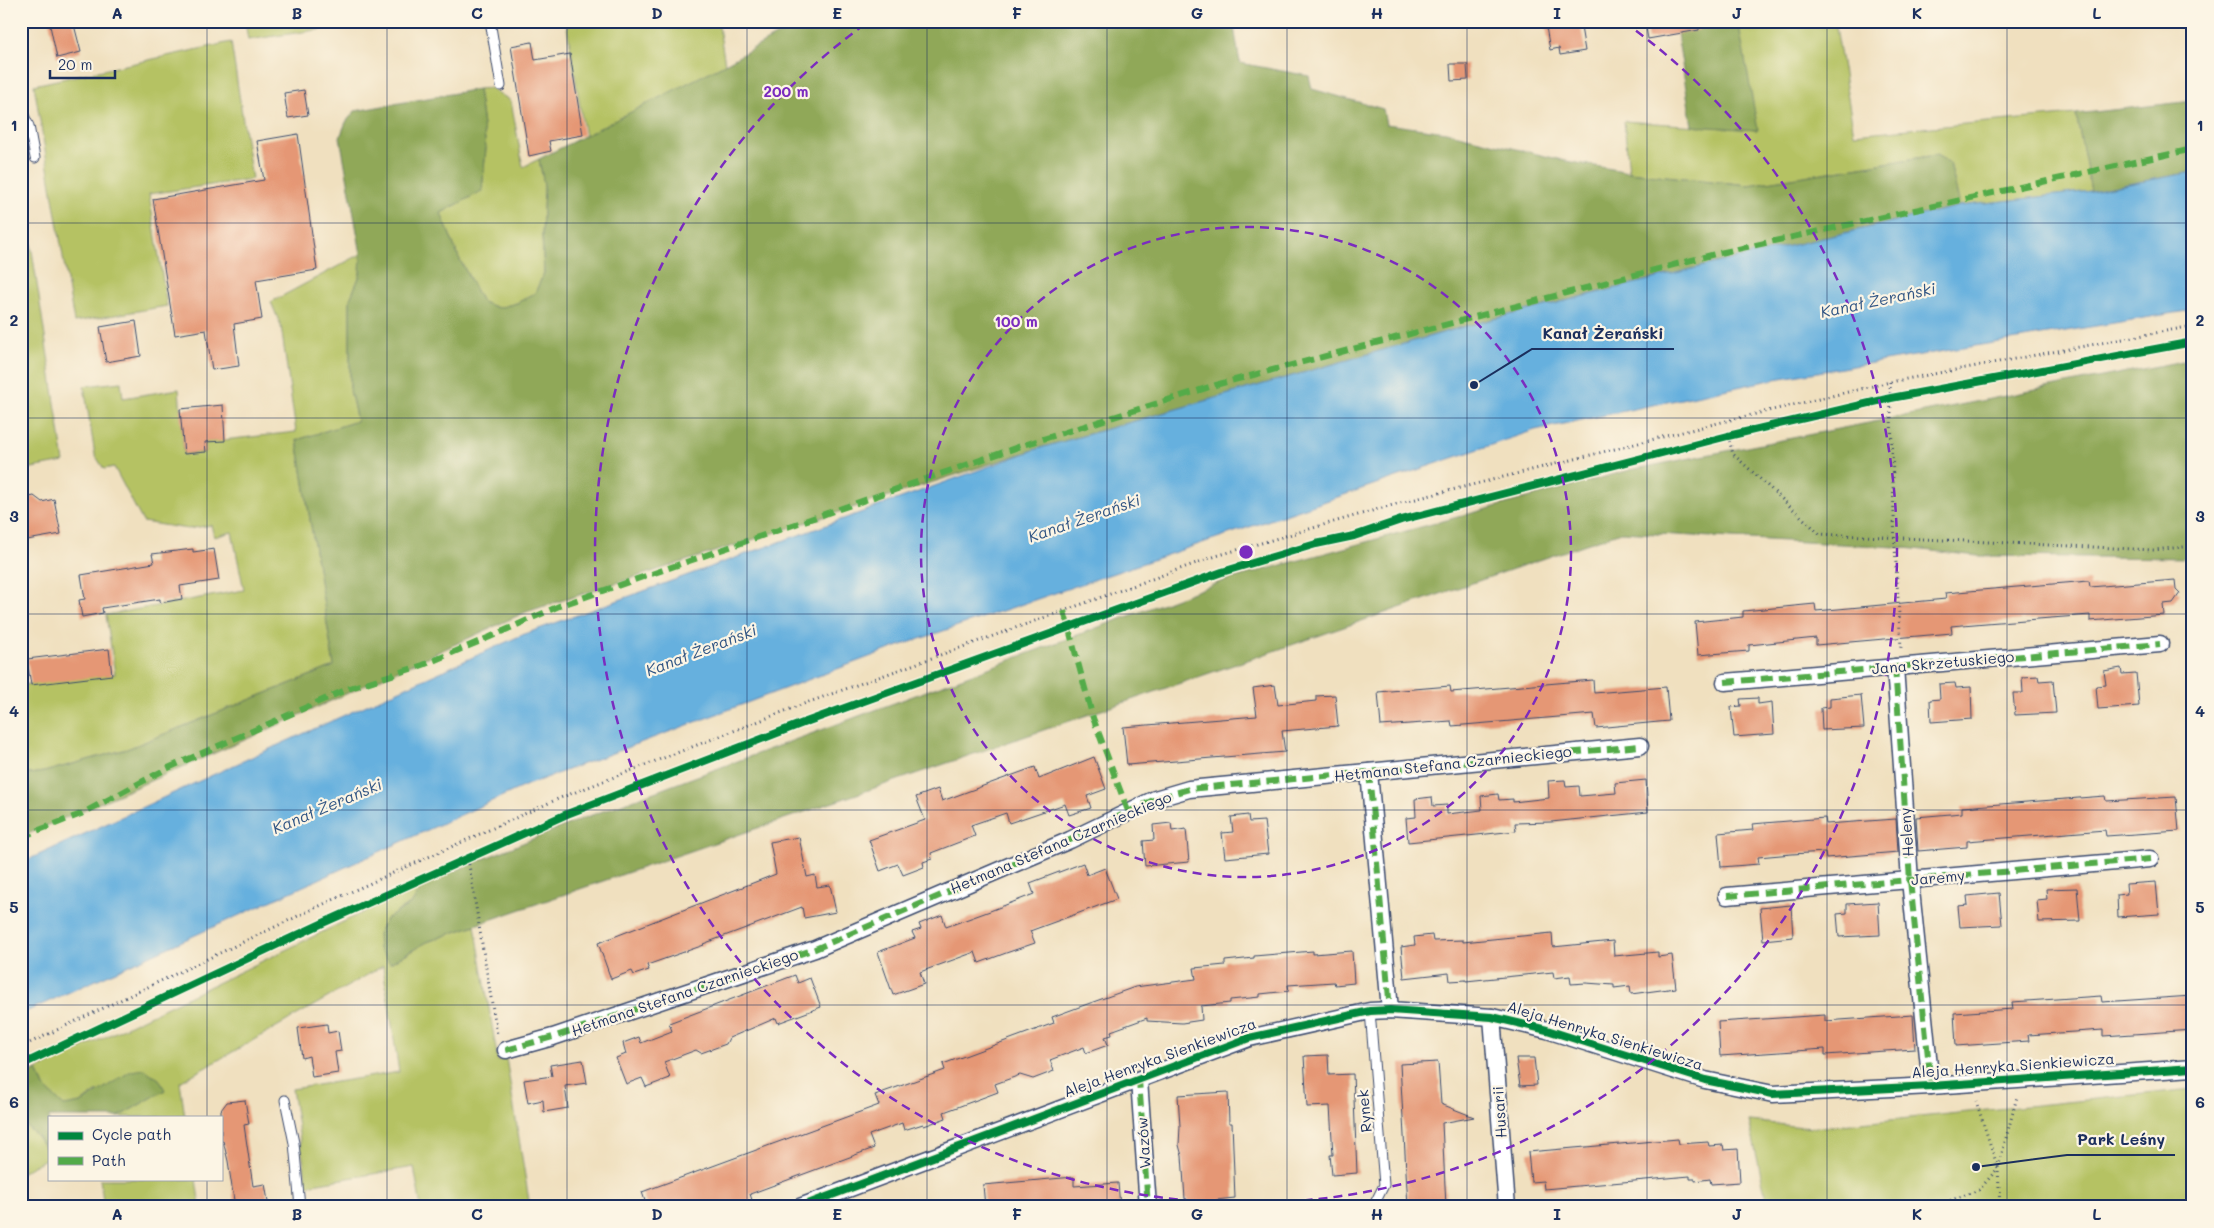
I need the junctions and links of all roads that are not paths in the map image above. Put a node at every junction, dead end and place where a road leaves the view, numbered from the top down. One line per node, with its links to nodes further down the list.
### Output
1 (490, 21): 2 (lane)
2 (501, 86)
3 (21, 109): 4 (lane)
4 (35, 158)
5 (2160, 644): 6 (street, Jana Skrzetuskiego)
6 (1895, 667): 7 (street, Jana Skrzetuskiego); 11 (street, Heleny)
7 (1725, 682)
8 (1640, 746): 9 (street, Hetmana Stefana Czarnieckiego)
9 (1369, 772): 13 (street); 16 (street, Hetmana Stefana Czarnieckiego)
10 (2150, 859): 11 (street, Jaremy)
11 (1910, 880): 12 (street, Jaremy); 19 (street, Heleny)
12 (1727, 896)
13 (1390, 1010): 14 (street, Aleja Henryka Sienkiewicza); 15 (street, Aleja Henryka Sienkiewicza)
14 (1370, 1011): 18 (street, Aleja Henryka Sienkiewicza); 24 (lane, Rynek)
15 (1492, 1017): 19 (street, Aleja Henryka Sienkiewicza); 25 (street, Husarii)
16 (506, 1050)
17 (2193, 1068): 19 (street, Aleja Henryka Sienkiewicza)
18 (1139, 1080): 22 (street, Aleja Henryka Sienkiewicza); 23 (street, Wazów)
19 (1931, 1086)
20 (285, 1100): 21 (lane)
21 (300, 1207)
22 (800, 1207)
23 (1148, 1207)
24 (1373, 1207)
25 (1507, 1207)

